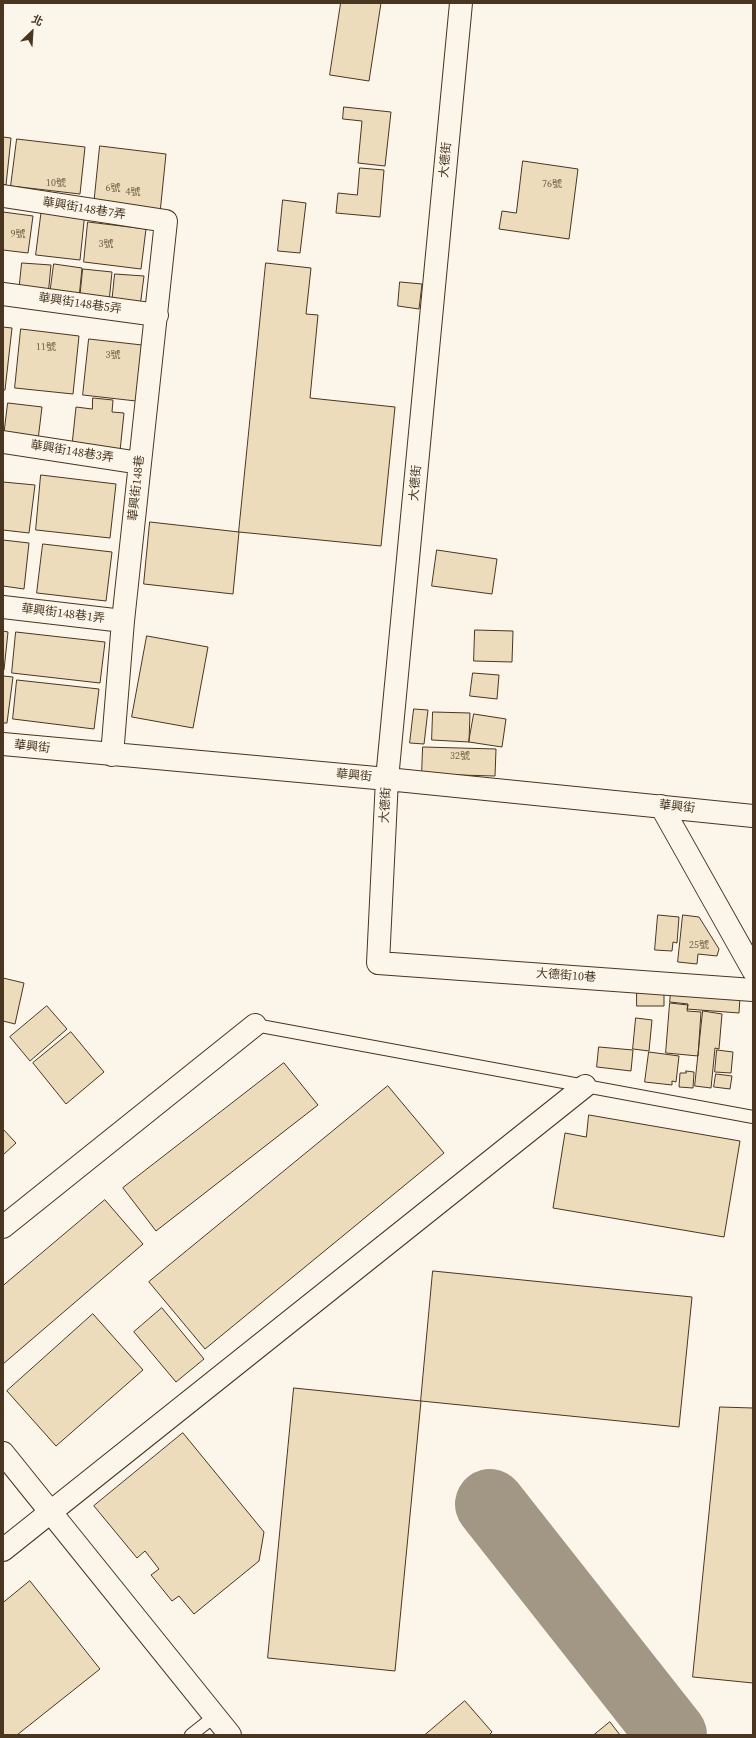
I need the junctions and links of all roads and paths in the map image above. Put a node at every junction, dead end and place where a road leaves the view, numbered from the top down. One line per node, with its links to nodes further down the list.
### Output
1 (461, 3): 12 (street, 大德街)
2 (3, 196): 3 (street, 華興街148巷7弄)
3 (166, 221): 5 (street, 華興街148巷)
4 (3, 294): 5 (street, 華興街148巷5弄)
5 (157, 315): 7 (street, 華興街148巷)
6 (3, 442): 7 (street, 華興街148巷3弄)
7 (140, 462): 9 (street, 華興街148巷)
8 (3, 607): 9 (street, 華興街148巷1弄)
9 (123, 621): 11 (street, 華興街148巷)
10 (3, 744): 11 (street, 華興街)
11 (112, 755): 12 (street, 華興街)
12 (387, 779): 13 (street, 華興街); 15 (street, 大德街)
13 (661, 806): 14 (street, 華興街); 16 (street)
14 (753, 816)
15 (378, 963): 17 (street, 大德街10巷)
16 (753, 970)
17 (753, 990)
18 (255, 1025): 19 (lane); 21 (street)
19 (585, 1086): 20 (lane); 23 (street)
20 (753, 1117)
21 (3, 1226)
22 (3, 1453): 23 (street)
23 (51, 1512): 24 (street); 25 (street)
24 (3, 1550)
25 (215, 1716): 26 (lane); 27 (street)
26 (191, 1735)
27 (230, 1735)

